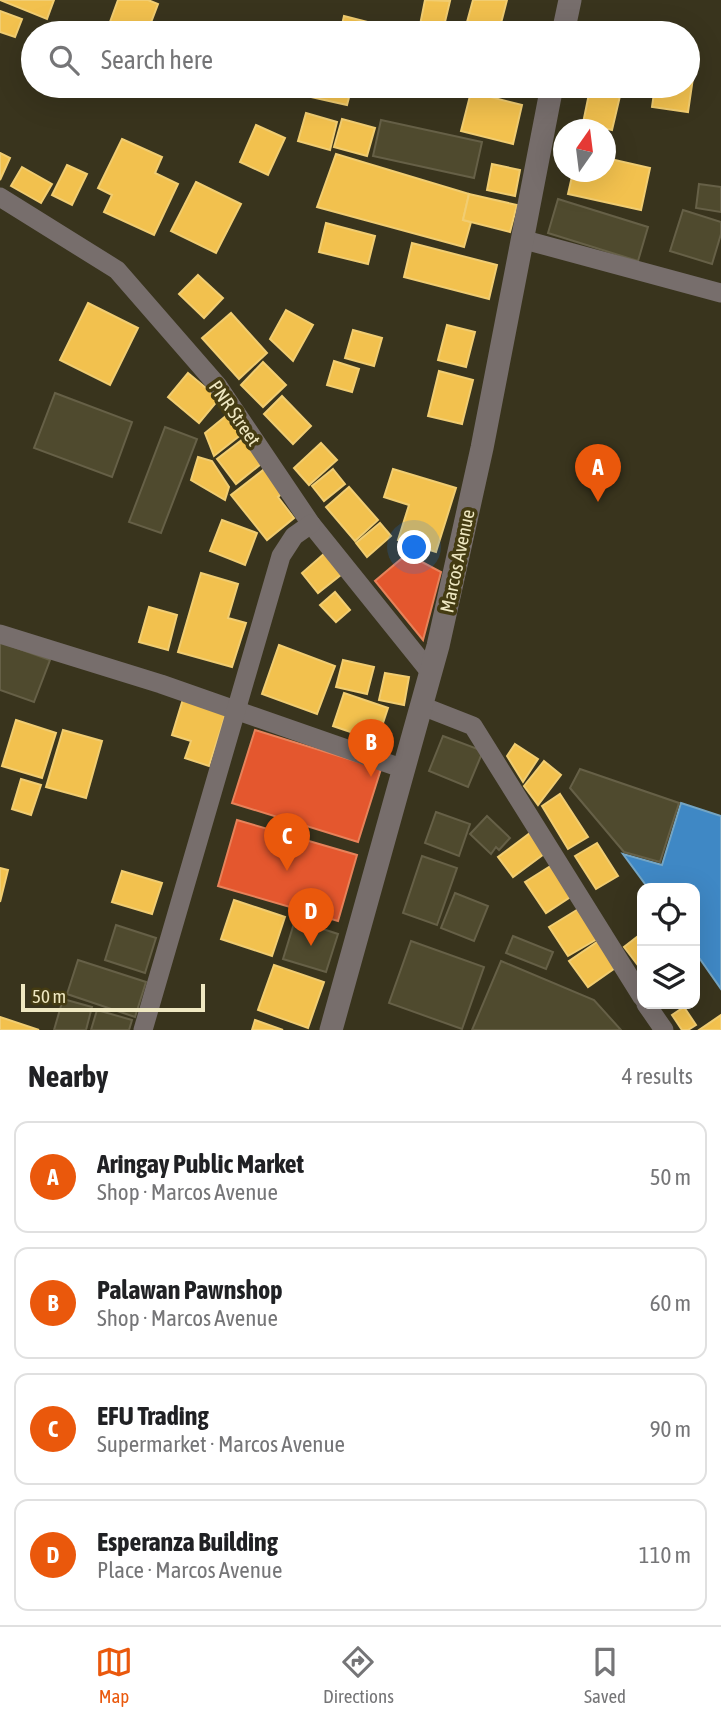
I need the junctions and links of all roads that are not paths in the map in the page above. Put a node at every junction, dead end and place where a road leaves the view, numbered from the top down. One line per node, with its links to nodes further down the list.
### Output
1 (570, 0): 2 (street)
2 (566, 21)
3 (550, 98): 5 (street, Marcos Avenue)
4 (0, 197): 7 (street, PNR Street)
5 (521, 239): 6 (street); 9 (street, Marcos Avenue)
6 (721, 293)
7 (311, 524): 9 (street, PNR Street); 11 (street)
8 (0, 634): 11 (street)
9 (430, 672): 10 (street, Marcos Avenue)
10 (422, 706): 12 (street, Marcos Avenue); 13 (street)
11 (236, 712): 12 (street); 15 (street)
12 (404, 769): 16 (street, Marcos Avenue)
13 (637, 990)
14 (649, 1009): 17 (street)
15 (144, 1030)
16 (331, 1030)
17 (664, 1030)

